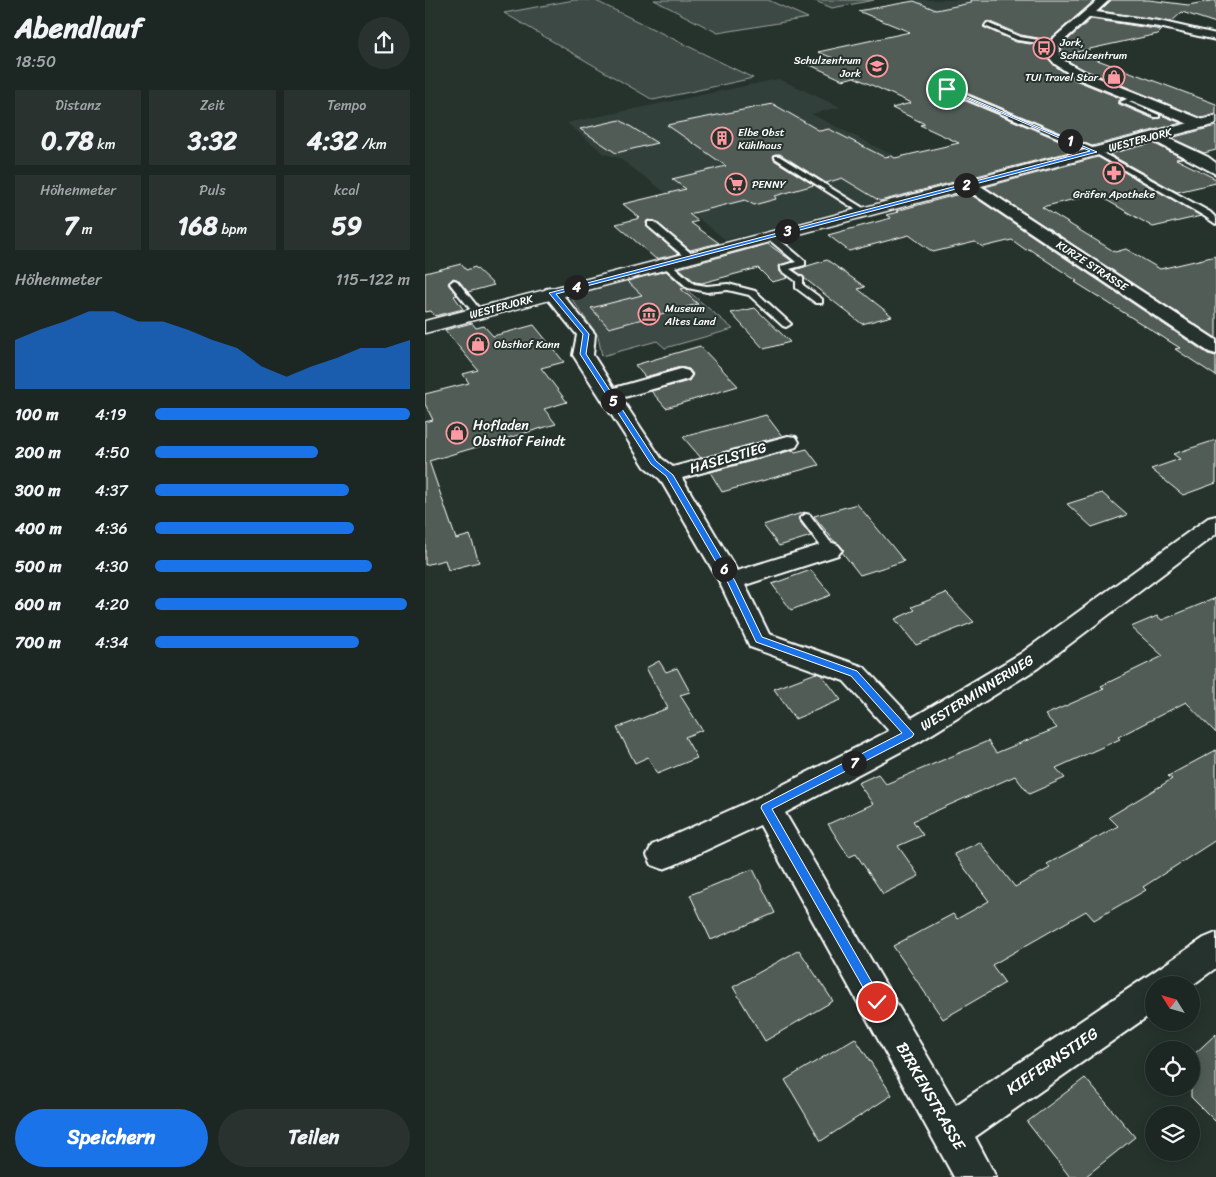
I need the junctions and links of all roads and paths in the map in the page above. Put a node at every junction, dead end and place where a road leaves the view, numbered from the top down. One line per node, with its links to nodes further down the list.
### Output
1 (1104, 0): 2 (street)
2 (1089, 14): 4 (street); 5 (street)
3 (987, 25): 5 (lane)
4 (1216, 37)
5 (1054, 43): 7 (street)
6 (947, 89): 11 (lane)
7 (1136, 97): 8 (lane); 9 (street)
8 (1157, 116)
9 (1209, 122): 10 (main road, WESTERJORK)
10 (1155, 136): 11 (main road, WESTERJORK); 13 (street)
11 (1095, 152): 14 (main road, WESTERJORK); 16 (lane)
12 (777, 157): 15 (lane)
13 (1216, 170)
14 (968, 184): 15 (main road, WESTERJORK); 27 (street, KURZE STRASSE)
15 (864, 211): 18 (main road, WESTERJORK)
16 (1216, 222)
17 (651, 224): 19 (lane)
18 (770, 236): 19 (main road, WESTERJORK); 23 (lane)
19 (691, 256): 20 (main road, WESTERJORK)
20 (665, 263): 22 (main road, WESTERJORK); 25 (lane)
21 (454, 283): 24 (lane)
22 (552, 293): 24 (main road, WESTERJORK); 29 (street)
23 (819, 301)
24 (478, 313): 26 (main road, WESTERJORK)
25 (786, 324)
26 (425, 327)
27 (1216, 348)
28 (681, 375): 29 (street)
29 (610, 395): 31 (street)
30 (788, 442): 31 (street, HASELSTIEG)
31 (669, 475): 35 (street)
32 (806, 518): 34 (lane)
33 (1216, 523): 36 (street, WESTERMINNERWEG)
34 (830, 550): 35 (street)
35 (731, 581): 36 (street)
36 (909, 734): 37 (street, WESTERMINNERWEG)
37 (766, 808): 38 (street, WESTERMINNERWEG); 42 (street, BIRKENSTRASSE)
38 (663, 855)
39 (1216, 949): 40 (street)
40 (1176, 976)
41 (1145, 998): 42 (street, KIEFERNSTIEG)
42 (951, 1131): 43 (street, BIRKENSTRASSE)
43 (977, 1177)

